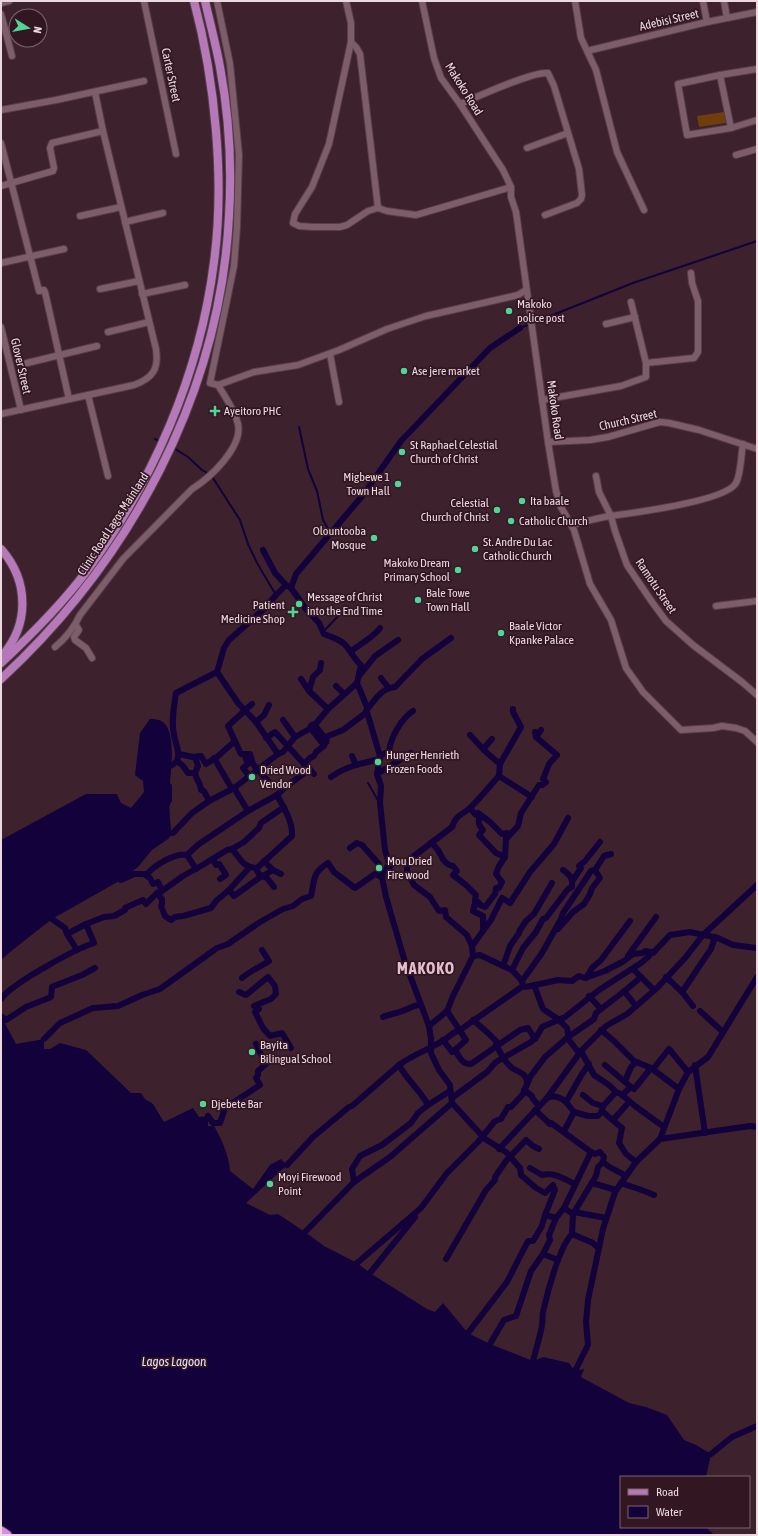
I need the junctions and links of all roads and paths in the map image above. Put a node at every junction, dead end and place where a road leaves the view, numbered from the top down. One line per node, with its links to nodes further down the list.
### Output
1 (9, 1): 11 (street)
2 (144, 1): 32 (street, Carter Street)
3 (194, 1): 85 (main road, Clinic Road Lagos Mainland)
4 (205, 1): 86 (main road, Clinic Road Lagos Mainland)
5 (217, 1): 64 (street)
6 (346, 1): 16 (street)
7 (422, 1): 23 (street, Makoko Road)
8 (575, 1): 17 (street)
9 (703, 1): 15 (street)
10 (724, 1): 14 (street)
11 (1, 3)
12 (757, 12): 14 (street, Adebisi Street)
13 (1, 14): 18 (street)
14 (727, 18): 15 (street, Adebisi Street)
15 (707, 22): 17 (street, Adebisi Street)
16 (351, 42): 38 (street); 38 (street)
17 (587, 51): 39 (street)
18 (12, 56)
19 (757, 69): 20 (street)
20 (720, 75): 26 (street); 26 (street)
21 (144, 81): 22 (street)
22 (95, 92): 24 (street); 27 (street)
23 (460, 104): 28 (street); 36 (street, Makoko Road)
24 (1, 110)
25 (757, 120): 26 (street)
26 (731, 128)
27 (103, 131): 34 (street); 37 (street)
28 (568, 133): 30 (street); 41 (street)
29 (1, 143): 34 (street)
30 (527, 148)
31 (757, 149): 33 (street)
32 (176, 154)
33 (736, 155)
34 (11, 183): 35 (street); 45 (street)
35 (1, 186)
36 (511, 187): 38 (street); 51 (street, Makoko Road)
37 (121, 207): 42 (street); 43 (street)
38 (378, 208)
39 (644, 210)
40 (163, 213): 43 (street)
41 (545, 215)
42 (80, 216)
43 (125, 222): 48 (street)
44 (64, 249): 45 (street)
45 (31, 256): 46 (street); 61 (street)
46 (1, 263)
47 (691, 273): 63 (street)
48 (139, 281): 50 (street); 52 (street)
49 (185, 285): 52 (street)
50 (100, 289)
51 (526, 290): 60 (street); 67 (street, Makoko Road)
52 (142, 294): 55 (street)
53 (631, 302): 54 (street)
54 (635, 317): 56 (street); 63 (street)
55 (149, 322): 58 (street); 65 (street)
56 (606, 324)
57 (1, 327): 69 (street, Glover Street)
58 (108, 332)
59 (97, 346): 61 (street)
60 (330, 354): 64 (street); 68 (street)
61 (60, 356): 62 (street); 66 (street)
62 (27, 363)
63 (646, 363): 67 (street)
64 (218, 385): 81 (street)
65 (88, 395): 66 (street); 74 (street)
66 (69, 399): 69 (street)
67 (542, 400): 71 (street, Makoko Road)
68 (339, 402)
69 (21, 410): 70 (street)
70 (1, 414)
71 (548, 442): 72 (street, Church Street); 77 (street, Makoko Road)
72 (742, 444): 73 (street, Church Street); 76 (street)
73 (757, 449)
74 (108, 476)
75 (596, 476): 76 (street, Ramotu Street)
76 (611, 516): 77 (street); 87 (street, Ramotu Street)
77 (572, 525): 88 (street, Makoko Road)
78 (1, 548): 83 (main road)
79 (757, 601): 80 (street)
80 (716, 606)
81 (76, 626): 82 (street); 84 (street)
82 (55, 647)
83 (1, 657)
84 (92, 658)
85 (1, 663)
86 (1, 679)
87 (757, 695)
88 (757, 742)
89 (1, 1530): 90 (highway)
90 (7, 1535)

